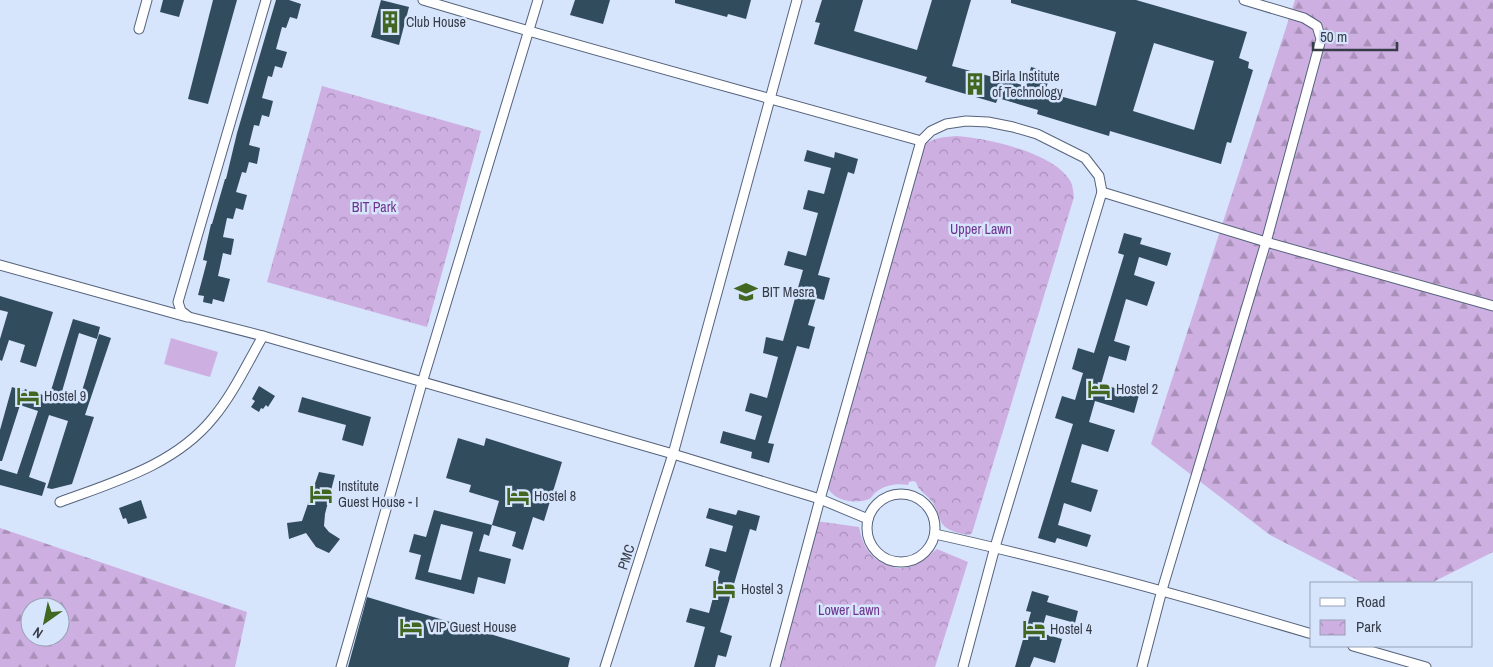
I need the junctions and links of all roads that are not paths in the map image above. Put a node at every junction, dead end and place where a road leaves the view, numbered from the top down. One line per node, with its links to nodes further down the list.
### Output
1 (147, 0): 7 (street)
2 (266, 0): 15 (street)
3 (424, 0): 8 (street)
4 (538, 0): 8 (street)
5 (797, 0): 9 (street, PMC)
6 (1244, 0): 12 (street)
7 (138, 29)
8 (529, 32): 9 (street); 17 (street)
9 (770, 98): 10 (street); 18 (street, PMC)
10 (921, 141): 11 (street); 19 (street)
11 (1102, 192): 12 (street); 23 (street)
12 (1266, 242): 14 (street); 24 (street)
13 (0, 265): 15 (street)
14 (1493, 306)
15 (189, 317): 16 (street)
16 (263, 336): 17 (street); 20 (street)
17 (422, 382): 18 (street); 27 (street)
18 (673, 454): 19 (street); 28 (street, PMC)
19 (820, 499): 21 (street); 29 (street)
20 (60, 502)
21 (868, 519): 22 (street); 22 (street)
22 (935, 534): 23 (street)
23 (995, 547): 24 (street); 30 (street)
24 (1162, 590): 25 (street); 31 (street)
25 (1310, 633)
26 (1356, 647): 32 (street)
27 (341, 667)
28 (605, 667)
29 (775, 667)
30 (963, 667)
31 (1142, 667)
32 (1426, 667)

